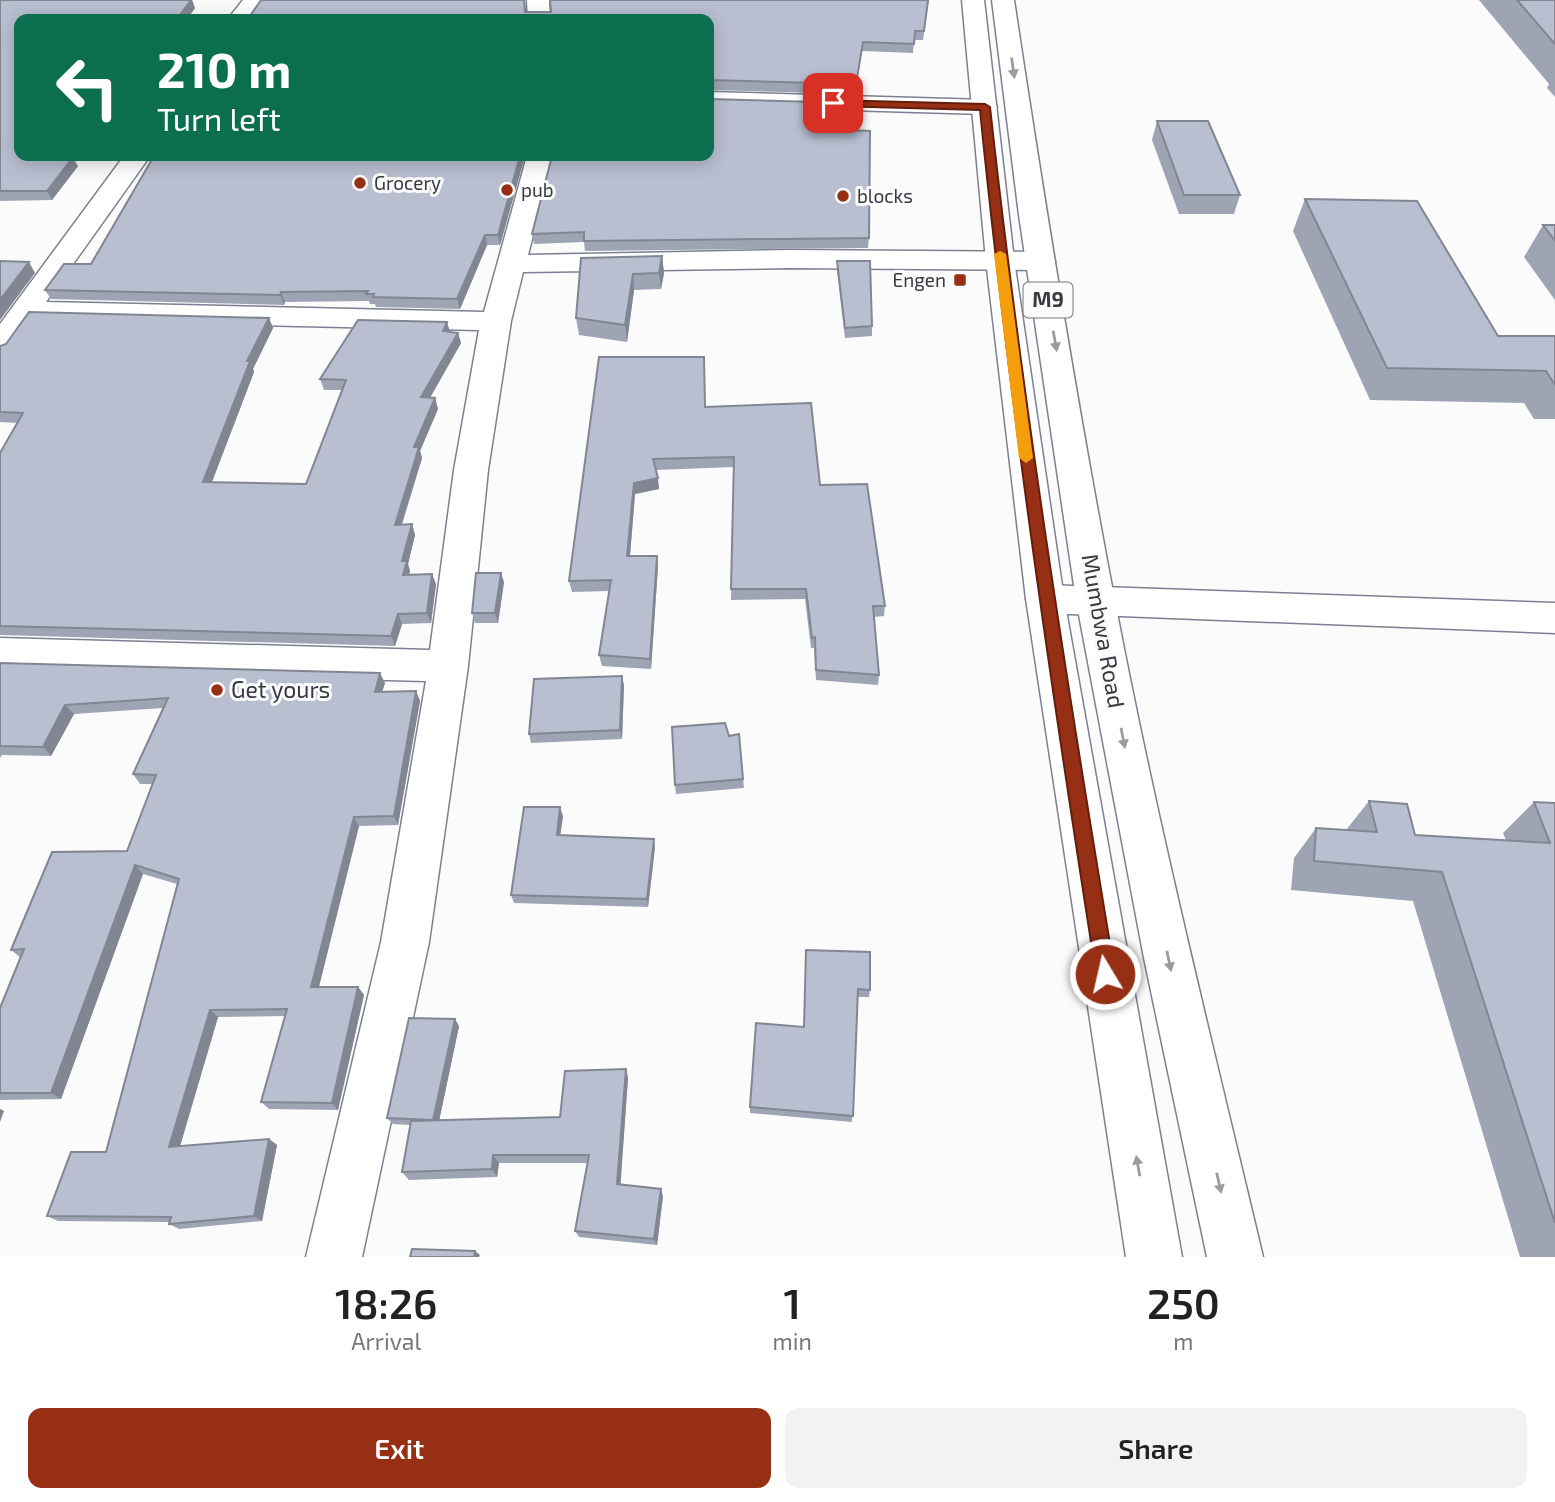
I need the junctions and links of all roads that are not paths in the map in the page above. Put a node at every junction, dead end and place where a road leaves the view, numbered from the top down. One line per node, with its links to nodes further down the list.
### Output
1 (254, 0): 4 (street)
2 (973, 0): 6 (street, M9)
3 (1003, 0): 10 (street, Mumbwa Road / M9, one-way to 10)
4 (243, 14)
5 (714, 99): 6 (street)
6 (985, 107): 9 (street, M9)
7 (134, 161): 12 (street)
8 (539, 161): 11 (street)
9 (1000, 260): 10 (street); 11 (street); 15 (street, M9)
10 (1041, 261): 16 (street, Mumbwa Road / M9, one-way to 16)
11 (510, 264): 13 (street)
12 (24, 311): 13 (street); 14 (street)
13 (496, 321): 19 (street)
14 (0, 346)
15 (1045, 599): 16 (street); 21 (street, M9, one-way to 15)
16 (1095, 599): 17 (street); 22 (street, Mumbwa Road / M9, one-way to 22)
17 (1555, 618)
18 (0, 654): 19 (street)
19 (448, 666): 20 (street)
20 (334, 1257)
21 (1154, 1257)
22 (1236, 1257)

